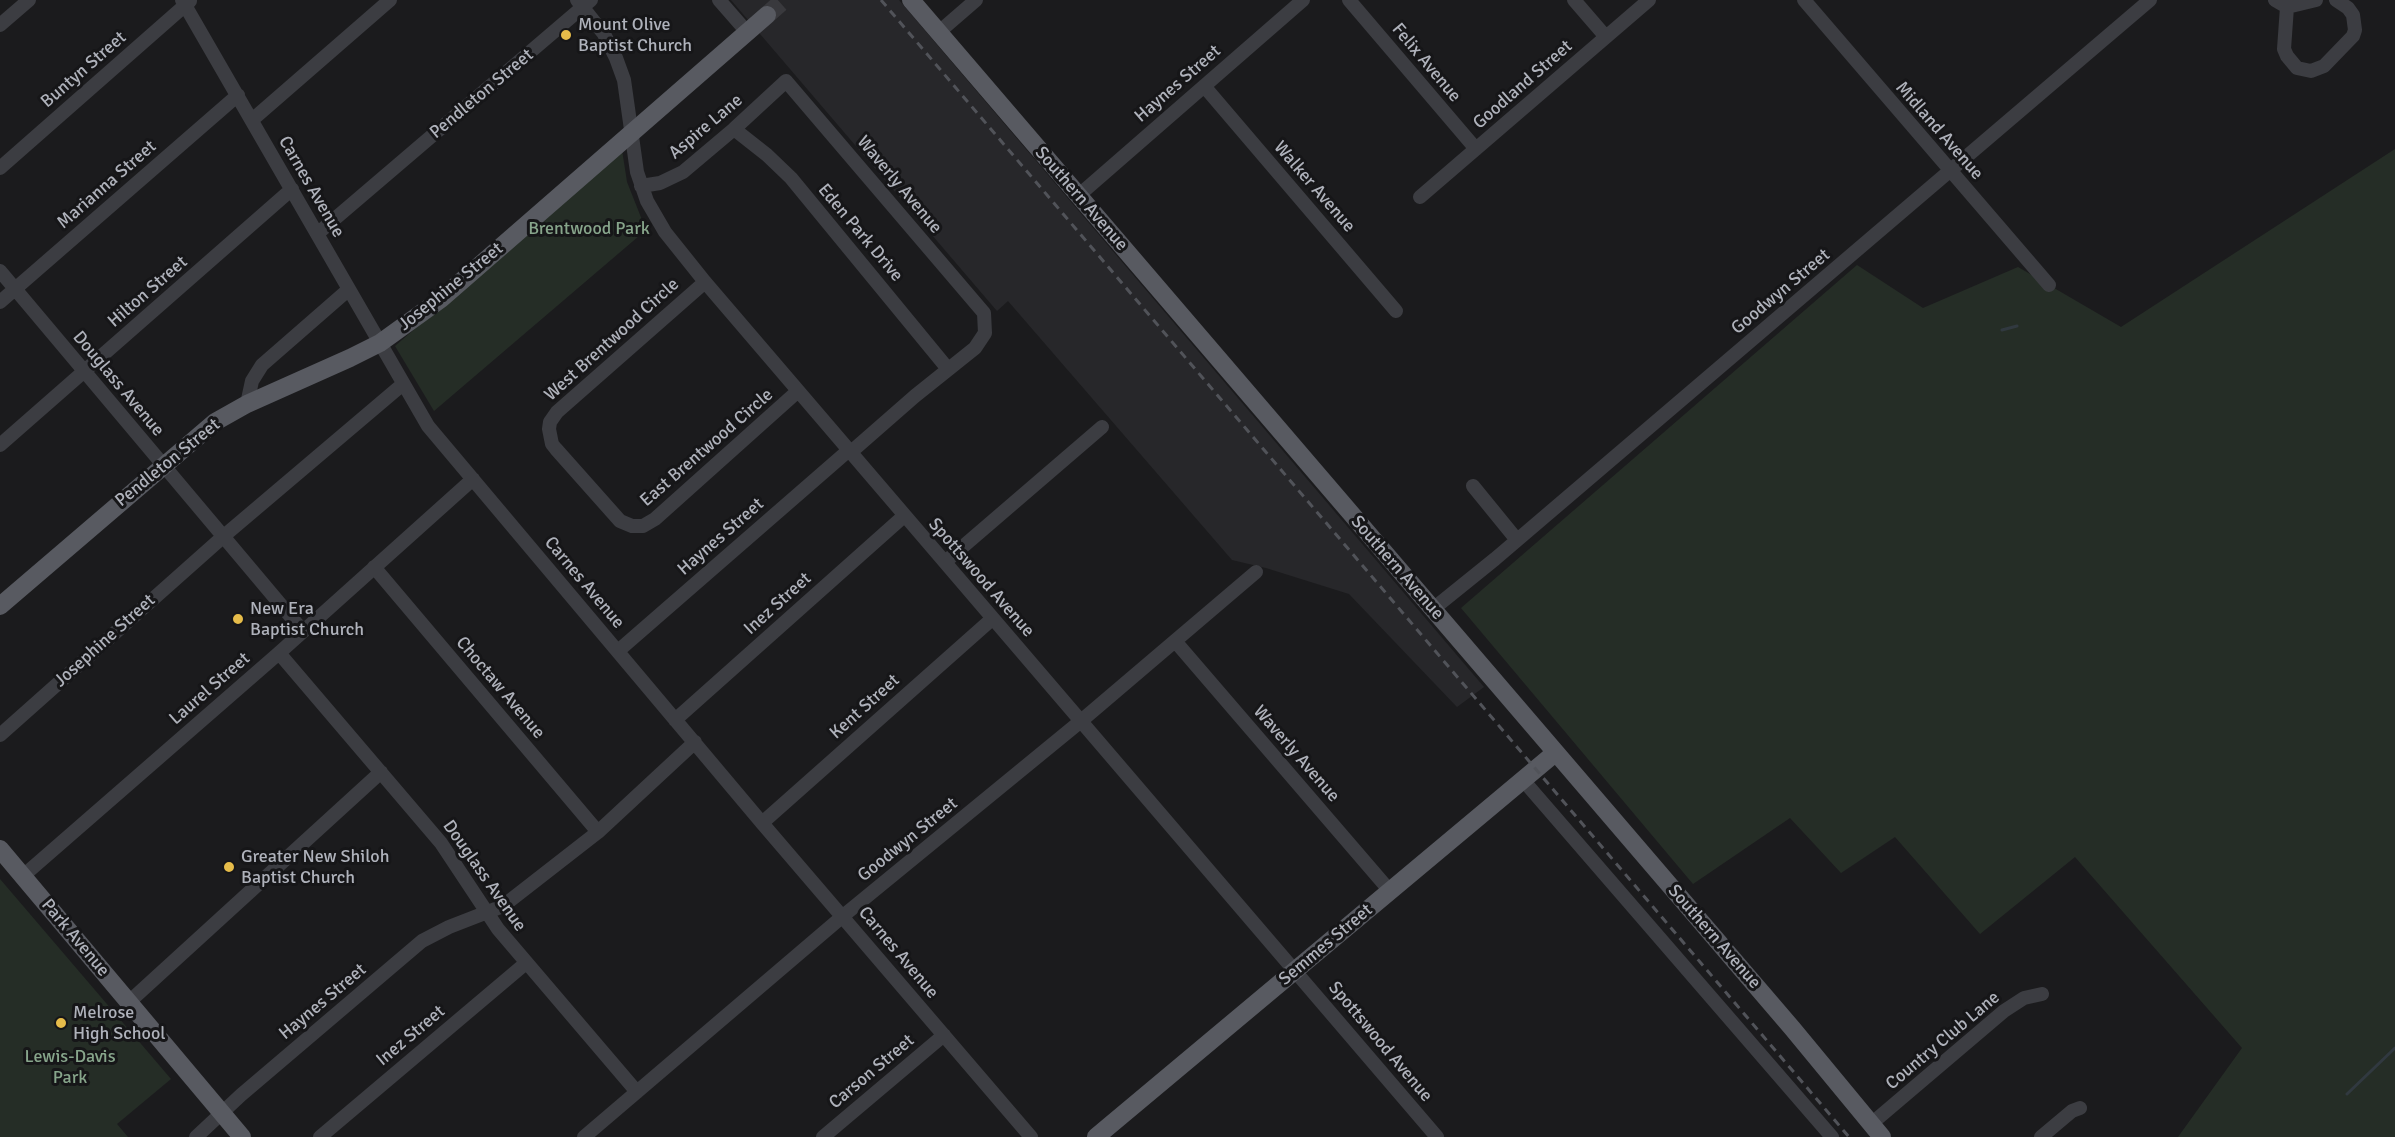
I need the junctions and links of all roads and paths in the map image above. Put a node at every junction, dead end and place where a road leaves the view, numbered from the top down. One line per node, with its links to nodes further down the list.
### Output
1 (29, 0): 18 (street)
2 (390, 0): 25 (street)
3 (719, 0): 19 (street)
4 (911, 0): 20 (main road, Southern Avenue)
5 (976, 0): 20 (street)
6 (1303, 0): 23 (street, Haynes Street)
7 (1349, 0): 28 (street, Felix Avenue)
8 (1574, 0): 21 (street)
9 (1649, 0): 21 (street, Goodland Street)
10 (1804, 0): 30 (street, Midland Avenue)
11 (2150, 0): 30 (street, Goodwyn Street)
12 (2316, 0): 16 (street)
13 (2336, 0): 16 (street)
14 (186, 2): 24 (street, Carnes Avenue); 29 (street, Buntyn Street)
15 (584, 2): 27 (street, Spottswood Avenue); 35 (street, Pendleton Street)
16 (2281, 3)
17 (766, 15): 19 (main road, Josephine Street)
18 (0, 25)
19 (747, 32): 27 (main road, Josephine Street)
20 (939, 32): 33 (main road, Southern Avenue)
21 (1606, 37): 28 (street, Goodland Street)
22 (786, 81): 26 (street, Aspire Lane); 43 (street, Waverly Avenue)
23 (1204, 86): 33 (street, Haynes Street); 42 (street, Walker Avenue)
24 (238, 95): 25 (street, Carnes Avenue); 39 (street, Marianna Street)
25 (252, 120): 32 (street, Carnes Avenue)
26 (734, 129): 31 (street, Aspire Lane); 45 (street, Eden Park Drive)
27 (632, 132): 31 (street, Spottswood Avenue); 44 (main road, Josephine Street)
28 (1476, 149): 34 (street, Goodland Street)
29 (0, 168)
30 (1950, 172): 38 (street, Midland Avenue); 59 (street, Goodwyn Street)
31 (641, 186): 37 (street, Spottswood Avenue)
32 (292, 189): 35 (street, Carnes Avenue); 46 (street, Hilton Street)
33 (1078, 196): 64 (main road, Southern Avenue)
34 (1420, 197)
35 (317, 234): 40 (street, Carnes Avenue)
36 (0, 271): 39 (street, Douglass Avenue)
37 (705, 282): 48 (street, Spottswood Avenue); 57 (street, West Brentwood Circle)
38 (2049, 285)
39 (15, 289): 41 (street, Marianna Street); 46 (street, Douglass Avenue)
40 (348, 290): 44 (street, Carnes Avenue); 49 (street)
41 (0, 302)
42 (1396, 311)
43 (984, 313): 45 (street, Haynes Street)
44 (380, 343): 47 (street, Carnes Avenue); 49 (main road, Josephine Street)
45 (948, 369): 52 (street, Haynes Street)
46 (84, 371): 51 (street, Hilton Street); 53 (street, Douglass Avenue)
47 (403, 384): 54 (street, Carnes Avenue); 58 (street, Josephine Street)
48 (798, 391): 52 (street, Spottswood Avenue); 57 (street, East Brentwood Circle)
49 (247, 404): 53 (main road, Pendleton Street)
50 (1102, 427): 60 (street)
51 (0, 445)
52 (850, 451): 56 (street, Spottswood Avenue); 68 (street, Haynes Street)
53 (163, 464): 58 (street, Douglass Avenue); 63 (main road, Pendleton Street)
54 (473, 479): 61 (street, Laurel Street); 68 (street, Carnes Avenue)
55 (1473, 486): 59 (street)
56 (904, 516): 60 (street, Spottswood Avenue); 70 (street, Inez Street)
57 (636, 526)
58 (225, 535): 66 (street, Douglass Avenue); 72 (street, Josephine Street)
59 (1517, 540): 64 (street, Goodwyn Street)
60 (945, 562): 65 (street, Spottswood Avenue)
61 (374, 567): 66 (street, Laurel Street); 78 (street, Choctaw Avenue)
62 (1256, 572): 67 (street, Goodwyn Street)
63 (0, 606)
64 (1433, 609): 74 (main road, Southern Avenue)
65 (992, 619): 71 (street, Spottswood Avenue); 77 (street, Kent Street)
66 (302, 630): 69 (street, Laurel Street)
67 (1175, 641): 71 (street, Goodwyn Street); 81 (street, Waverly Avenue)
68 (618, 651): 70 (street, Carnes Avenue)
69 (279, 653): 75 (street, Douglass Avenue); 80 (street, Laurel Street)
70 (675, 720): 73 (street, Carnes Avenue)
71 (1081, 721): 83 (street, Goodwyn Street); 85 (street, Spottswood Avenue)
72 (0, 735)
73 (695, 742): 77 (street, Carnes Avenue); 78 (street)
74 (1556, 753): 76 (main road, Semmes Street); 92 (main road, Southern Avenue)
75 (381, 772): 82 (street, Douglass Avenue); 87 (street)
76 (1523, 780): 81 (main road, Semmes Street); 101 (street)
77 (762, 823): 83 (street, Carnes Avenue)
78 (598, 832): 82 (street)
79 (0, 849): 80 (main road, Park Avenue)
80 (23, 876): 87 (main road, Park Avenue)
81 (1390, 891): 85 (main road, Semmes Street)
82 (486, 914): 84 (street, Douglass Avenue); 91 (street, Haynes Street)
83 (843, 916): 88 (street, Carnes Avenue); 89 (street, Goodwyn Street)
84 (526, 963): 89 (street, Douglass Avenue); 96 (street, Inez Street)
85 (1296, 970): 93 (main road, Semmes Street); 100 (street, Spottswood Avenue)
86 (2042, 994): 92 (street, Country Club Lane)
87 (129, 1002): 91 (main road, Park Avenue)
88 (944, 1035): 98 (street, Carson Street); 99 (street, Carnes Avenue)
89 (638, 1092): 97 (street, Goodwyn Street)
90 (2080, 1108): 102 (street)
91 (222, 1114): 94 (street, Haynes Street); 95 (main road, Park Avenue)
92 (1876, 1130)
93 (1106, 1134)
94 (196, 1137)
95 (242, 1137)
96 (320, 1137)
97 (584, 1137)
98 (824, 1137)
99 (1030, 1137)
100 (1437, 1137)
101 (1832, 1137)
102 (2041, 1137)

